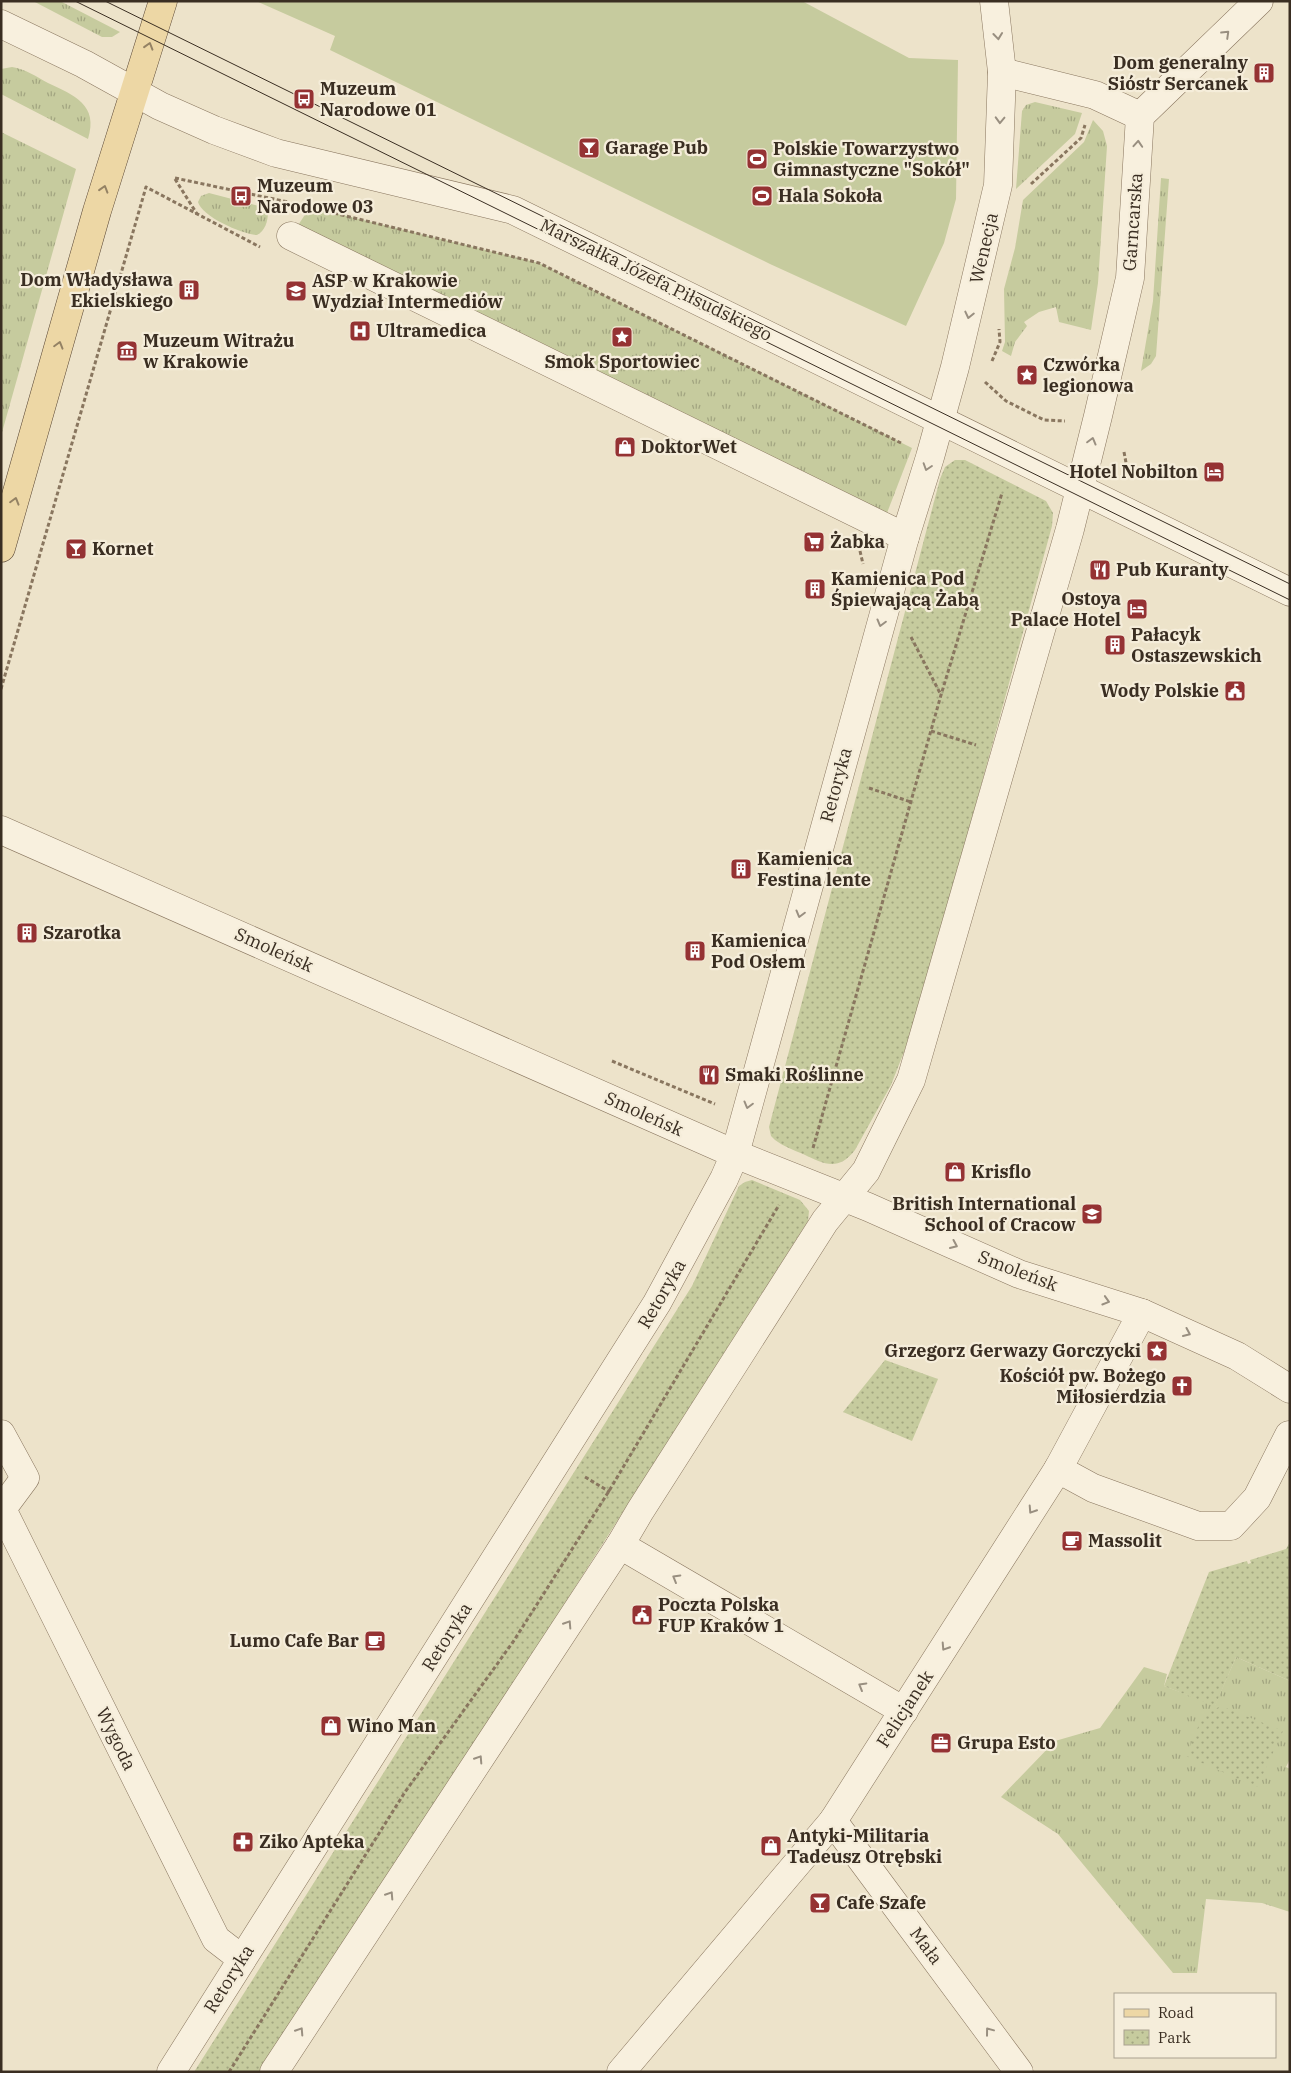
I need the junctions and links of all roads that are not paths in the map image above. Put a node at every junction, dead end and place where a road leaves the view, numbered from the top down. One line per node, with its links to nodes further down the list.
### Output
1 (163, 1): 6 (main road, one-way to 1)
2 (994, 1): 5 (street, Wenecja, one-way to 5)
3 (1259, 1): 7 (street, one-way to 3)
4 (1, 24): 6 (street, Marszałka Józefa Piłsudskiego)
5 (1002, 72): 7 (street); 9 (street, Wenecja, one-way to 9)
6 (135, 92): 9 (street, Marszałka Józefa Piłsudskiego); 12 (main road, one-way to 6)
7 (1140, 116): 10 (street, Garncarska, one-way to 7)
8 (291, 236): 11 (street)
9 (940, 420): 10 (street, Marszałka Józefa Piłsudskiego); 11 (street, Retoryka, one-way to 11)
10 (1079, 489): 13 (street, Marszałka Józefa Piłsudskiego); 16 (street)
11 (905, 537): 15 (street, Retoryka, one-way to 15)
12 (1, 548)
13 (1290, 592)
14 (1, 830): 15 (street, Smoleńsk)
15 (735, 1154): 16 (street, Smoleńsk); 26 (street, Retoryka)
16 (845, 1198): 17 (street, Smoleńsk, one-way to 17); 23 (street)
17 (1142, 1313): 18 (street, Smoleńsk, one-way to 18); 21 (street, Felicjanek)
18 (1290, 1389)
19 (1, 1434): 22 (street)
20 (1289, 1435): 21 (street)
21 (1058, 1469): 24 (street, Felicjanek, one-way to 24)
22 (2, 1509): 26 (street, Wygoda)
23 (620, 1545): 24 (street, one-way to 23); 28 (street, one-way to 23)
24 (904, 1711): 25 (street, Felicjanek)
25 (833, 1821): 29 (street, Felicjanek); 30 (street, Mała, one-way to 25)
26 (242, 1959): 27 (street, Retoryka)
27 (171, 2072)
28 (274, 2072)
29 (621, 2072)
30 (1019, 2072)

